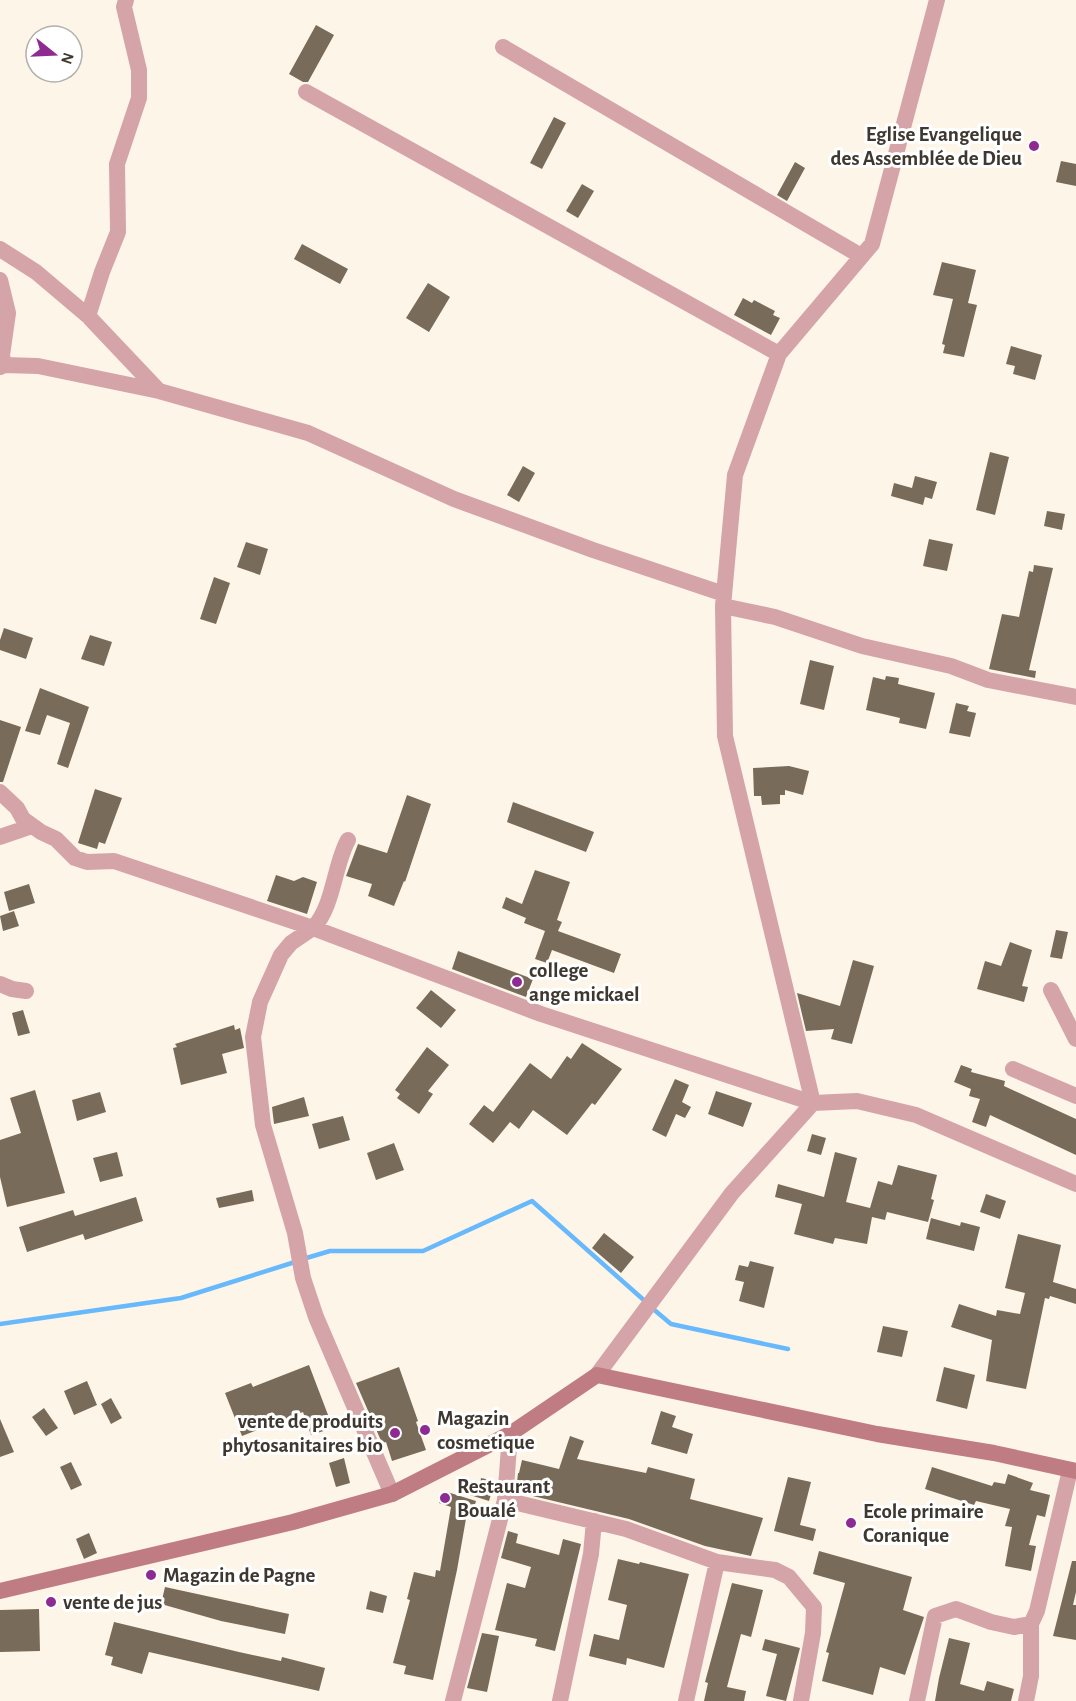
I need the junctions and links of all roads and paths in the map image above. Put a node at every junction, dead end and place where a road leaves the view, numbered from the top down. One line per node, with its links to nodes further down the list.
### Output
1 (126, 0): 8 (street)
2 (936, 0): 6 (street)
3 (503, 47): 6 (street)
4 (306, 92): 9 (street)
5 (0, 249): 8 (street)
6 (861, 256): 9 (street)
7 (0, 279): 10 (street)
8 (88, 316): 11 (street)
9 (779, 354): 12 (street)
10 (2, 366): 11 (street)
11 (159, 391): 12 (street)
12 (724, 600): 13 (street); 25 (street)
13 (1076, 697)
14 (0, 792): 15 (street)
15 (32, 826): 16 (street); 18 (street)
16 (0, 837)
17 (348, 840): 18 (street)
18 (313, 928): 25 (street); 30 (street)
19 (0, 984): 21 (street)
20 (1051, 990): 22 (street)
21 (27, 991)
22 (1076, 1040)
23 (1013, 1069): 24 (street)
24 (1076, 1096)
25 (813, 1103): 26 (street); 27 (street)
26 (1076, 1184)
27 (597, 1375): 28 (main road); 29 (main road)
28 (510, 1434): 30 (main road); 31 (street)
29 (1073, 1470): 35 (street)
30 (392, 1494): 34 (main road)
31 (505, 1500): 32 (street); 36 (street)
32 (594, 1521): 33 (street); 37 (street)
33 (717, 1562): 38 (street); 39 (street)
34 (0, 1591)
35 (1031, 1624): 40 (street); 41 (street)
36 (453, 1701)
37 (560, 1701)
38 (686, 1701)
39 (801, 1701)
40 (916, 1701)
41 (1026, 1701)

